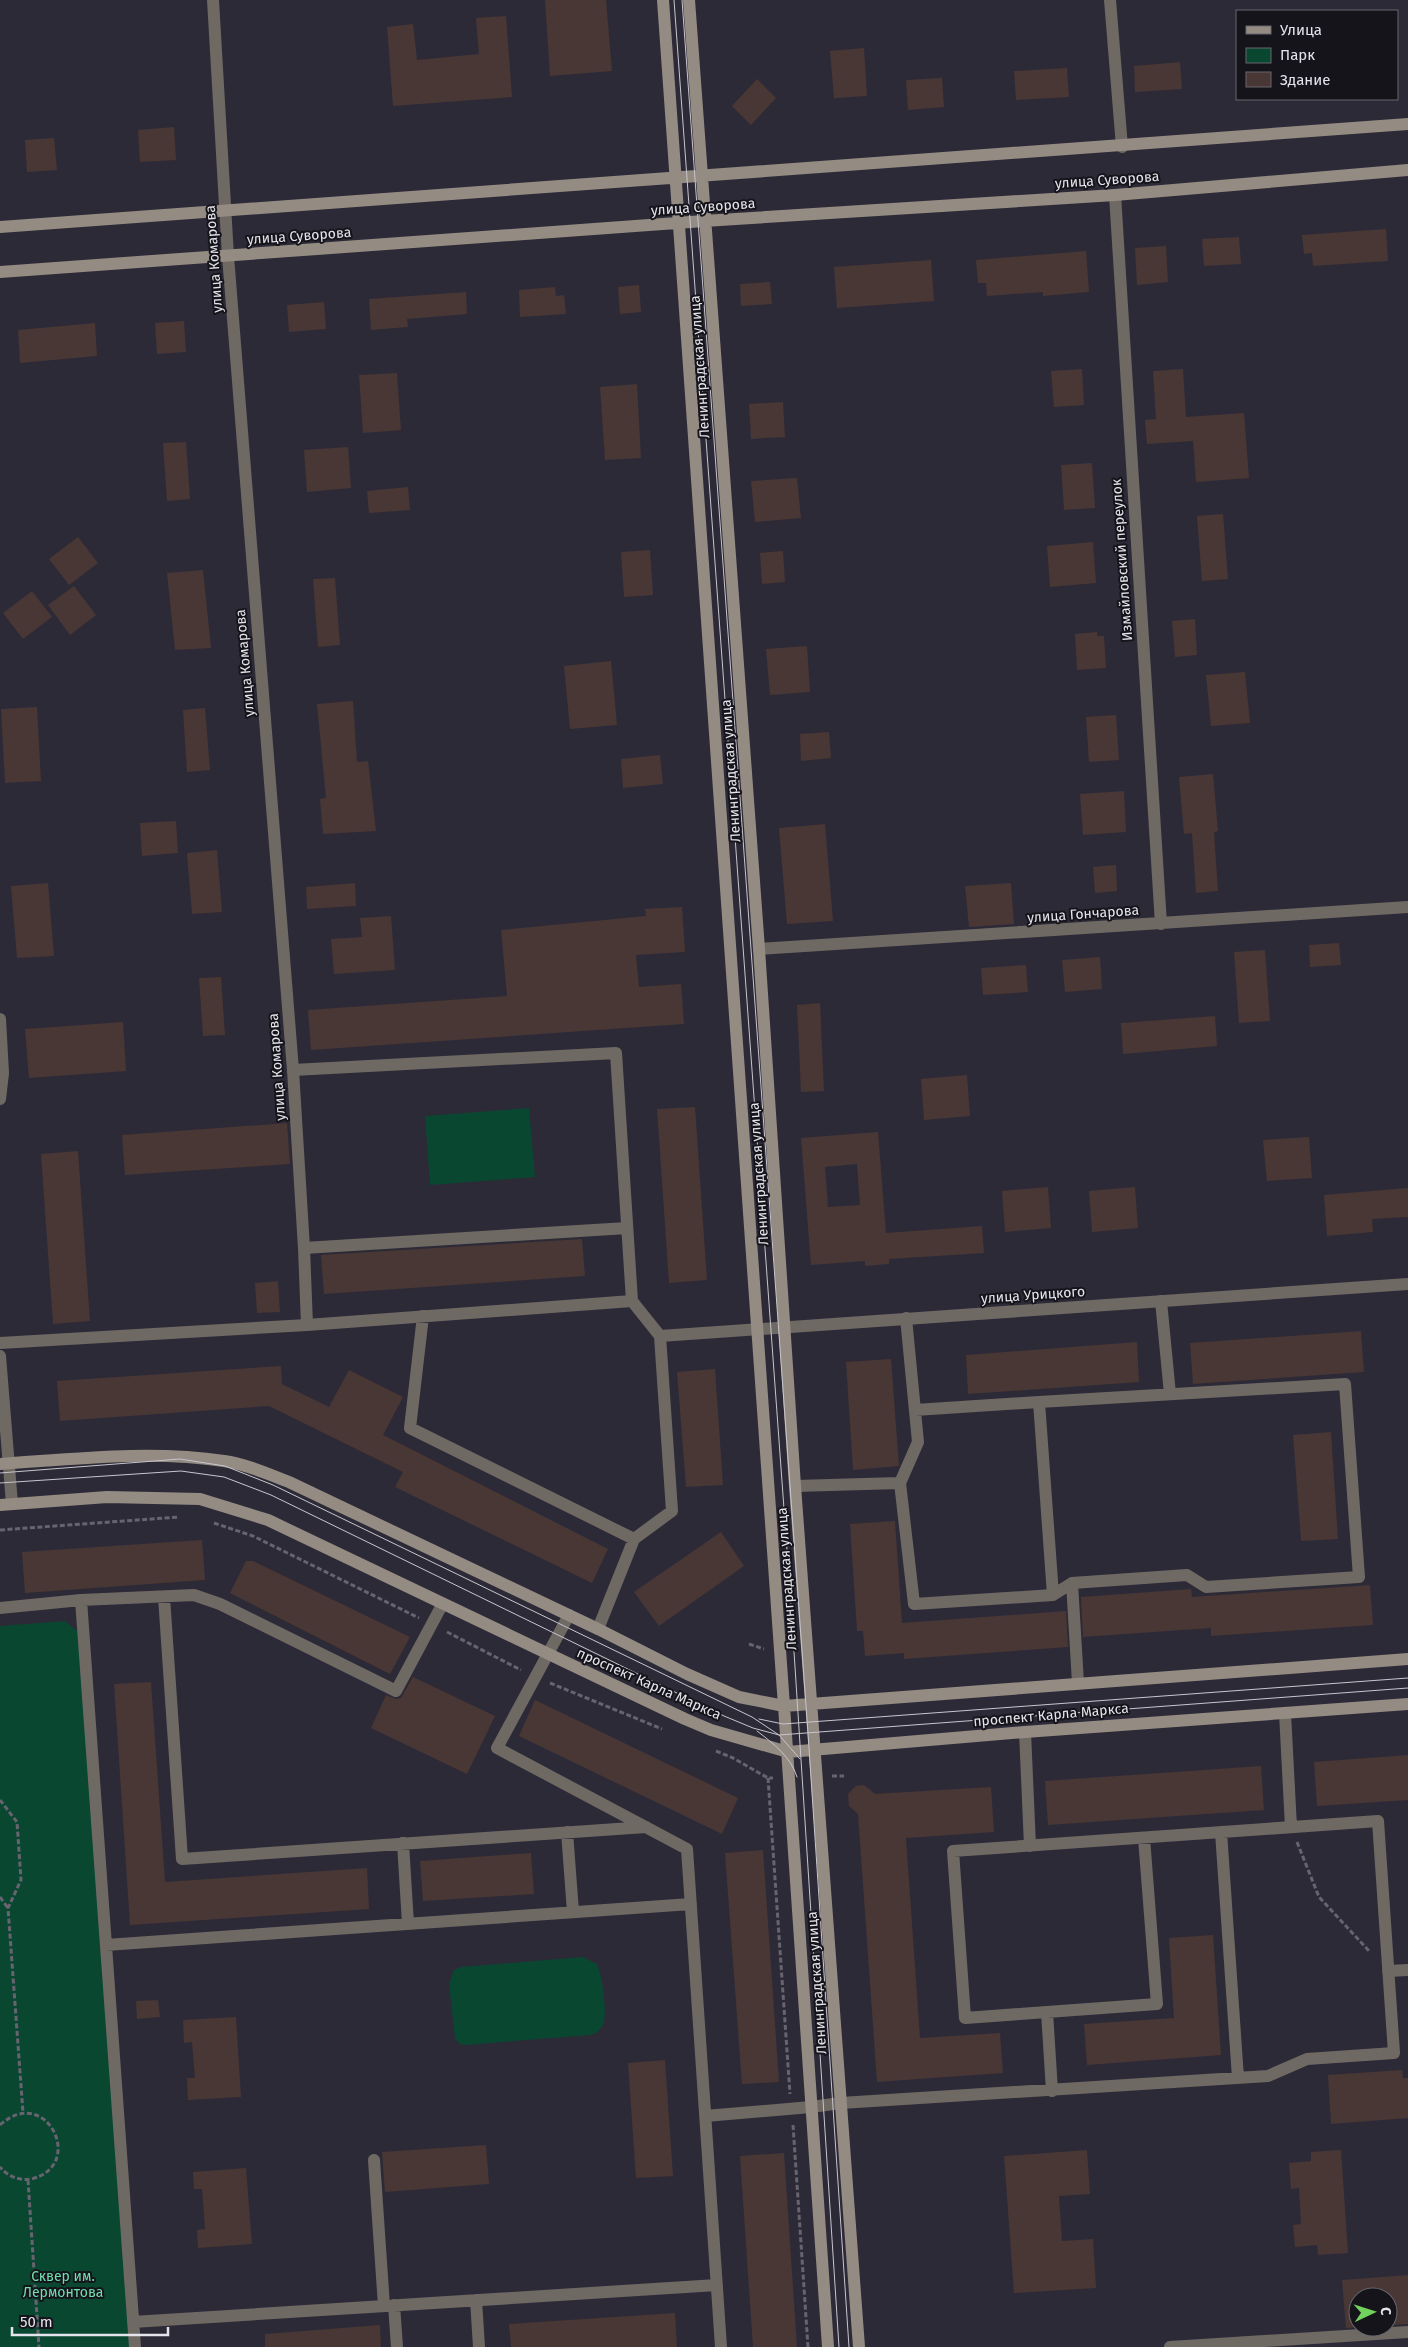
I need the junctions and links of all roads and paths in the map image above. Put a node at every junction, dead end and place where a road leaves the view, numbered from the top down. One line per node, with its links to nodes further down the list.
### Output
1 (213, 0): 11 (street, улица Комарова)
2 (663, 0): 9 (main road, Ленинградская улица)
3 (689, 0): 8 (main road, Ленинградская улица)
4 (1110, 0): 6 (street)
5 (1408, 124): 6 (main road)
6 (1122, 147): 8 (main road)
7 (1408, 170): 10 (main road, улица Суворова)
8 (701, 177): 9 (main road); 12 (main road, Ленинградская улица)
9 (676, 179): 11 (main road); 13 (main road, Ленинградская улица)
10 (1115, 195): 12 (main road, улица Суворова); 18 (street, Измайловский переулок)
11 (225, 212): 14 (main road); 15 (street, улица Комарова)
12 (704, 222): 13 (main road, улица Суворова); 19 (main road, Ленинградская улица)
13 (678, 224): 15 (main road, улица Суворова); 33 (main road, Ленинградская улица)
14 (0, 227)
15 (228, 256): 16 (main road, улица Суворова); 21 (street, улица Комарова)
16 (0, 272)
17 (1408, 907): 18 (street, улица Гончарова)
18 (1161, 924): 19 (street, улица Гончарова)
19 (759, 949): 32 (main road, Ленинградская улица)
20 (0, 1019): 22 (street)
21 (292, 1070): 24 (street); 25 (street, улица Комарова)
22 (2, 1073): 23 (street)
23 (0, 1098)
24 (627, 1228): 25 (street); 27 (street)
25 (304, 1248): 31 (street, улица Комарова)
26 (1408, 1284): 28 (street, улица Урицкого)
27 (632, 1301): 29 (street); 34 (street)
28 (1161, 1301): 30 (street, улица Урицкого); 37 (street)
29 (423, 1316): 31 (street); 44 (street)
30 (906, 1318): 32 (street, улица Урицкого); 39 (street)
31 (307, 1324): 35 (street)
32 (785, 1327): 33 (street, улица Урицкого); 42 (main road, Ленинградская улица)
33 (757, 1328): 34 (street, улица Урицкого); 58 (main road, Ленинградская улица)
34 (660, 1336): 44 (street)
35 (0, 1343)
36 (0, 1356): 40 (street)
37 (1170, 1394): 38 (street); 45 (street)
38 (1039, 1402): 39 (street); 46 (street)
39 (915, 1410): 41 (street)
40 (5, 1464): 43 (street); 51 (main road, проспект Карла Маркса)
41 (900, 1483): 42 (street); 46 (street)
42 (795, 1486): 56 (main road, Ленинградская улица)
43 (6, 1504): 49 (main road, проспект Карла Маркса)
44 (634, 1540): 52 (street)
45 (1072, 1583): 46 (street); 55 (street)
46 (1053, 1595)
47 (164, 1597): 48 (street); 49 (street); 70 (street)
48 (81, 1600): 50 (street); 77 (street)
49 (442, 1605): 53 (main road, проспект Карла Маркса)
50 (0, 1608)
51 (569, 1615): 52 (main road, проспект Карла Маркса); 53 (street)
52 (598, 1629): 58 (main road, проспект Карла Маркса)
53 (548, 1655): 62 (main road, проспект Карла Маркса); 65 (street)
54 (1408, 1659): 55 (main road, проспект Карла Маркса)
55 (1078, 1683): 56 (main road, проспект Карла Маркса)
56 (812, 1704): 58 (main road, проспект Карла Маркса); 61 (main road, Ленинградская улица)
57 (1408, 1704): 59 (main road, проспект Карла Маркса)
58 (784, 1706): 62 (main road, Ленинградская улица)
59 (1285, 1713): 60 (main road, проспект Карла Маркса); 66 (street)
60 (1025, 1732): 61 (main road, проспект Карла Маркса); 71 (street)
61 (815, 1751): 62 (main road, проспект Карла Маркса); 83 (main road, Ленинградская улица)
62 (788, 1752): 84 (main road, Ленинградская улица)
63 (768, 1778): 85 (path)
64 (0, 1800): 74 (path)
65 (647, 1827): 67 (street); 73 (street)
66 (1292, 1828): 68 (street); 79 (path); 79 (street)
67 (567, 1832): 70 (street); 75 (street)
68 (1221, 1832): 69 (street); 81 (street)
69 (1144, 1838): 71 (street); 80 (street)
70 (403, 1844): 76 (street)
71 (1030, 1846): 80 (street)
72 (0, 1897): 74 (path)
73 (691, 1904): 75 (street); 87 (street)
74 (8, 1908): 86 (path)
75 (573, 1912): 76 (street)
76 (408, 1924): 77 (street)
77 (106, 1946): 95 (street)
78 (1408, 1970): 79 (street)
79 (1388, 1971): 81 (street)
80 (1047, 2012): 82 (street)
81 (1238, 2078): 82 (street)
82 (1052, 2090): 83 (street)
83 (841, 2103): 84 (street); 105 (main road, Ленинградская улица)
84 (811, 2107): 85 (street); 104 (main road, Ленинградская улица)
85 (792, 2109): 87 (street); 103 (path)
86 (23, 2113): 88 (path); 91 (path)
87 (705, 2116): 92 (street)
88 (0, 2125)
89 (374, 2160): 94 (street)
90 (0, 2167): 91 (path)
91 (28, 2180): 98 (path)
92 (717, 2285): 93 (street); 102 (street)
93 (476, 2300): 94 (street); 101 (street)
94 (389, 2306): 95 (street); 100 (street)
95 (133, 2322): 99 (street)
96 (1408, 2332): 97 (street)
97 (1266, 2344): 106 (street)
98 (39, 2347)
99 (135, 2347)
100 (397, 2347)
101 (479, 2347)
102 (721, 2347)
103 (808, 2347)
104 (828, 2347)
105 (859, 2347)
106 (1170, 2347)

